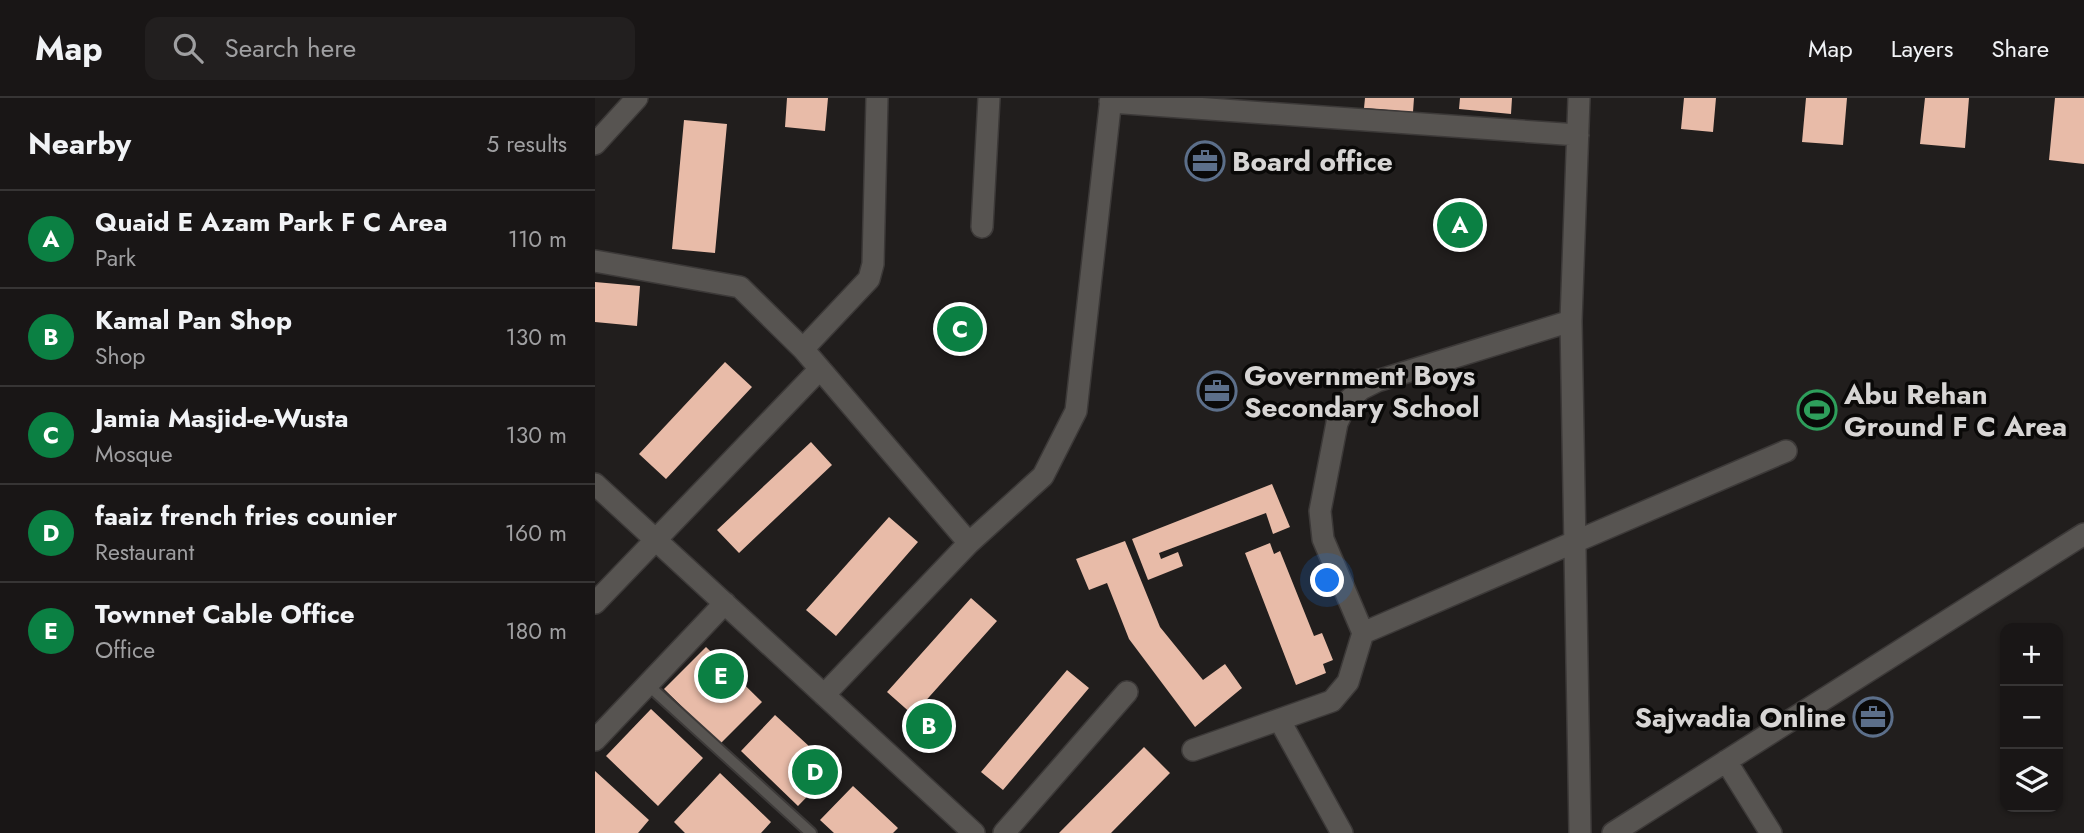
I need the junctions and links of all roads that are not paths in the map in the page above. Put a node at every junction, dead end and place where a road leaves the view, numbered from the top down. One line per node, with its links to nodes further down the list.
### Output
1 (637, 98): 8 (street)
2 (877, 98): 12 (street)
3 (989, 98): 9 (street)
4 (1579, 98): 7 (street)
5 (1110, 100): 6 (street); 19 (street)
6 (1338, 108): 7 (street)
7 (1578, 135): 11 (street)
8 (595, 144)
9 (982, 227)
10 (595, 261): 12 (street)
11 (1571, 321): 18 (street); 22 (street)
12 (803, 349): 13 (street)
13 (820, 369): 17 (street); 19 (street)
14 (1786, 451): 18 (street)
15 (595, 484): 17 (street)
16 (2084, 534): 29 (street)
17 (654, 538): 20 (street); 21 (street)
18 (1577, 542): 22 (street); 34 (street)
19 (969, 543): 25 (street)
20 (595, 603)
21 (725, 603): 23 (street); 25 (street)
22 (1363, 633): 26 (street)
23 (648, 685): 27 (street); 30 (lane)
24 (1127, 692): 32 (street)
25 (824, 695): 31 (street)
26 (1280, 721): 28 (street); 33 (street)
27 (595, 740)
28 (1193, 750)
29 (1726, 761): 35 (street); 36 (street)
30 (811, 833)
31 (974, 833)
32 (1004, 833)
33 (1342, 833)
34 (1580, 833)
35 (1613, 833)
36 (1771, 833)

